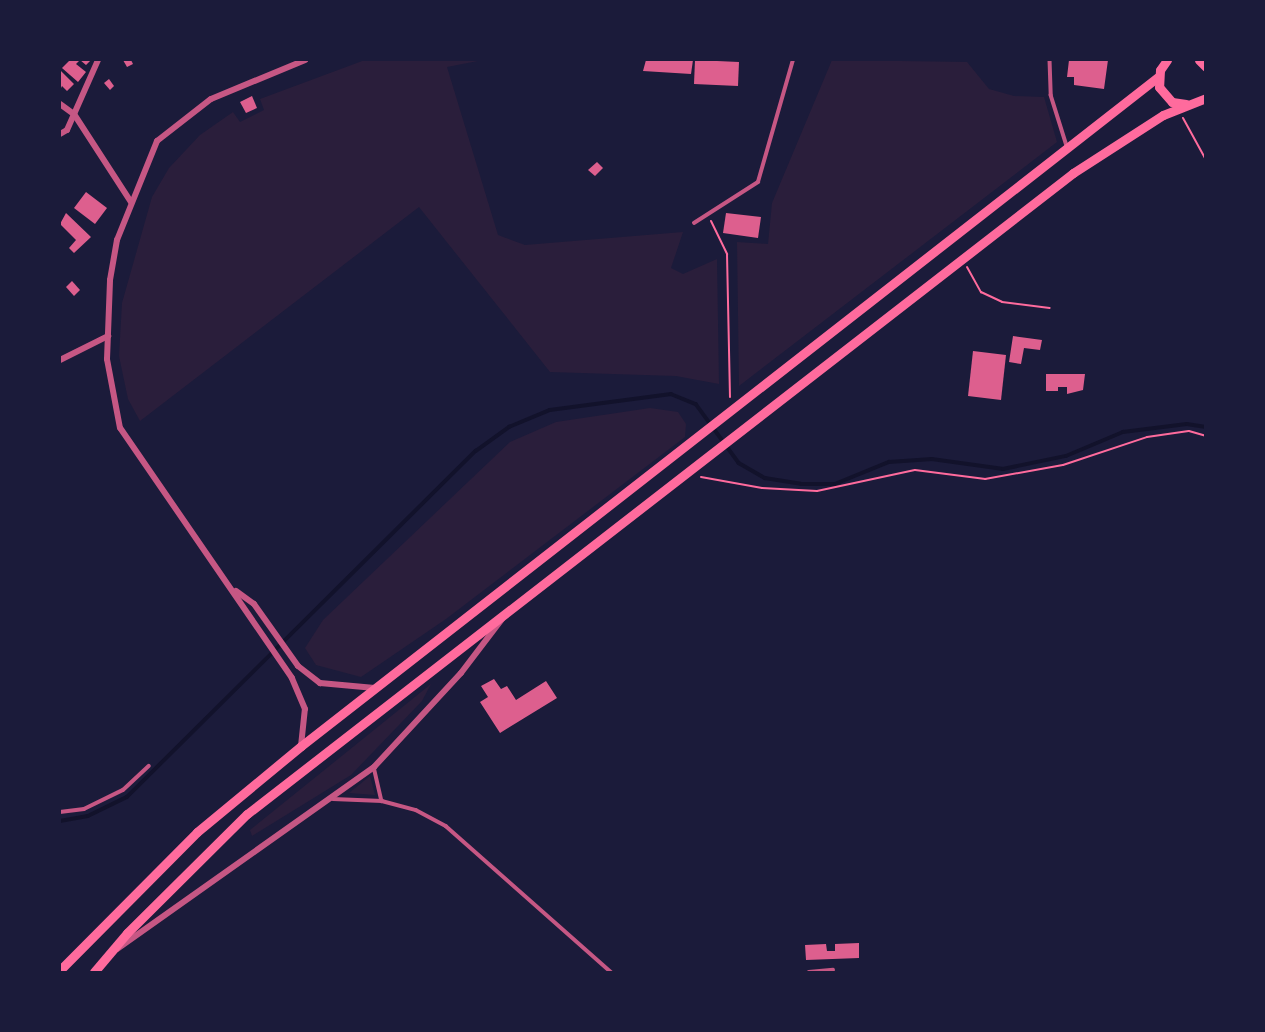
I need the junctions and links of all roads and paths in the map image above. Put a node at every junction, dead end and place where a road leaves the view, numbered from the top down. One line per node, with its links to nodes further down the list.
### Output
1 (99, 60): 14 (street)
2 (305, 60): 18 (street)
3 (793, 60): 19 (lane)
4 (1050, 60): 16 (lane)
5 (1166, 60): 8 (main road)
6 (1199, 60): 7 (main road)
7 (1206, 67)
8 (1158, 77): 11 (main road); 16 (main road)
9 (1206, 91): 11 (main road)
10 (1206, 98): 11 (main road)
11 (1193, 103): 13 (main road)
12 (60, 104): 14 (street)
13 (1178, 109): 17 (path); 21 (main road)
14 (75, 114): 15 (street); 18 (street)
15 (60, 134)
16 (1067, 148): 25 (main road)
17 (1206, 160)
18 (131, 202): 23 (street)
19 (708, 214): 20 (lane); 25 (path)
20 (694, 223)
21 (963, 258): 22 (path); 27 (main road)
22 (1050, 308)
23 (108, 336): 24 (street); 28 (street)
24 (60, 360)
25 (733, 405): 30 (main road)
26 (1206, 436): 27 (path)
27 (686, 473): 29 (main road)
28 (231, 588): 30 (street); 31 (street)
29 (507, 612): 33 (street); 37 (main road)
30 (376, 688): 31 (main road)
31 (301, 746): 38 (main road)
32 (149, 766): 36 (lane)
33 (374, 767): 34 (street); 35 (lane)
34 (333, 799): 35 (lane); 37 (street)
35 (382, 801): 41 (lane)
36 (60, 812)
37 (107, 956): 40 (main road)
38 (60, 970)
39 (833, 971): 42 (lane)
40 (94, 972)
41 (611, 972)
42 (809, 972)

